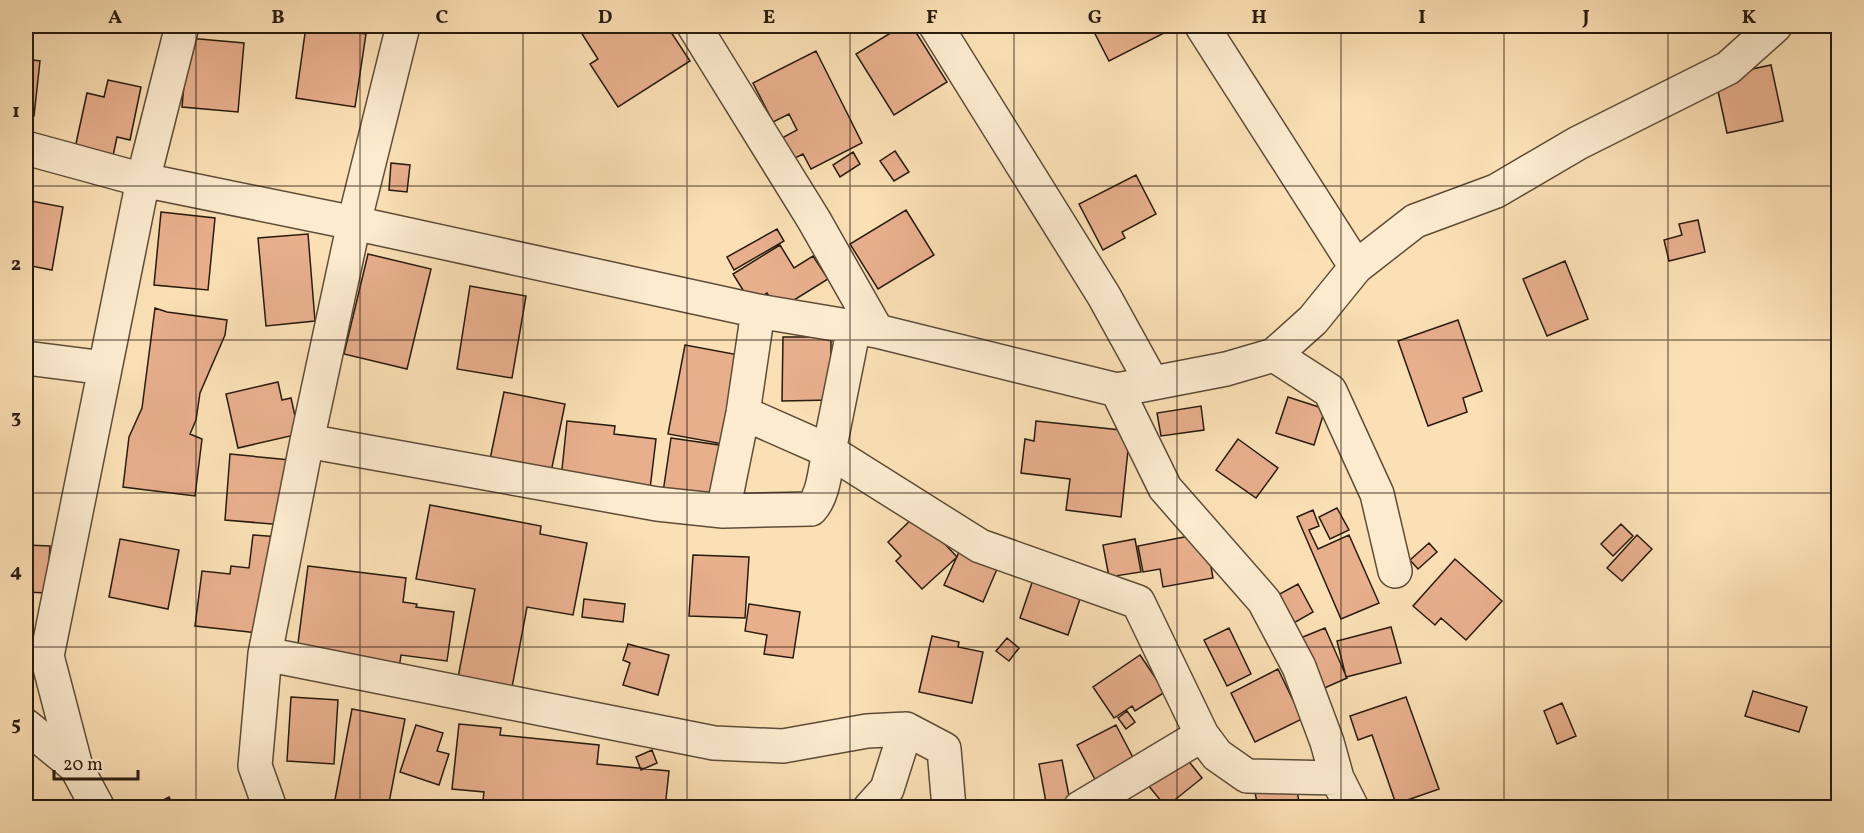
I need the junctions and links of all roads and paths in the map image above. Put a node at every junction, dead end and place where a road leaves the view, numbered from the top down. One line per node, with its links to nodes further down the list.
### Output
1 (182, 26): 8 (street)
2 (404, 26): 9 (street)
3 (694, 26): 12 (street)
4 (936, 26): 16 (street)
5 (1202, 26): 10 (street)
6 (1774, 26): 10 (street)
7 (26, 148): 8 (street)
8 (143, 180): 9 (street); 15 (street)
9 (354, 223): 11 (street); 19 (street)
10 (1356, 267): 13 (street)
11 (758, 311): 12 (street); 18 (street)
12 (866, 329): 17 (street); 20 (street)
13 (1274, 355): 16 (street); 22 (street)
14 (26, 358): 15 (street)
15 (105, 368): 27 (street)
16 (1152, 383): 17 (street)
17 (1116, 390): 28 (street)
18 (742, 413): 20 (street); 21 (street)
19 (307, 441): 21 (street); 23 (street)
20 (829, 451): 21 (street); 26 (street)
21 (723, 511)
22 (1395, 571)
23 (265, 654): 25 (street); 30 (street)
24 (26, 726): 27 (street)
25 (906, 729): 31 (street); 32 (street)
26 (1202, 735): 28 (street); 33 (street)
27 (75, 767): 29 (street)
28 (1337, 778): 34 (street)
29 (98, 807)
30 (270, 807)
31 (870, 807)
32 (949, 807)
33 (1080, 807)
34 (1352, 807)

